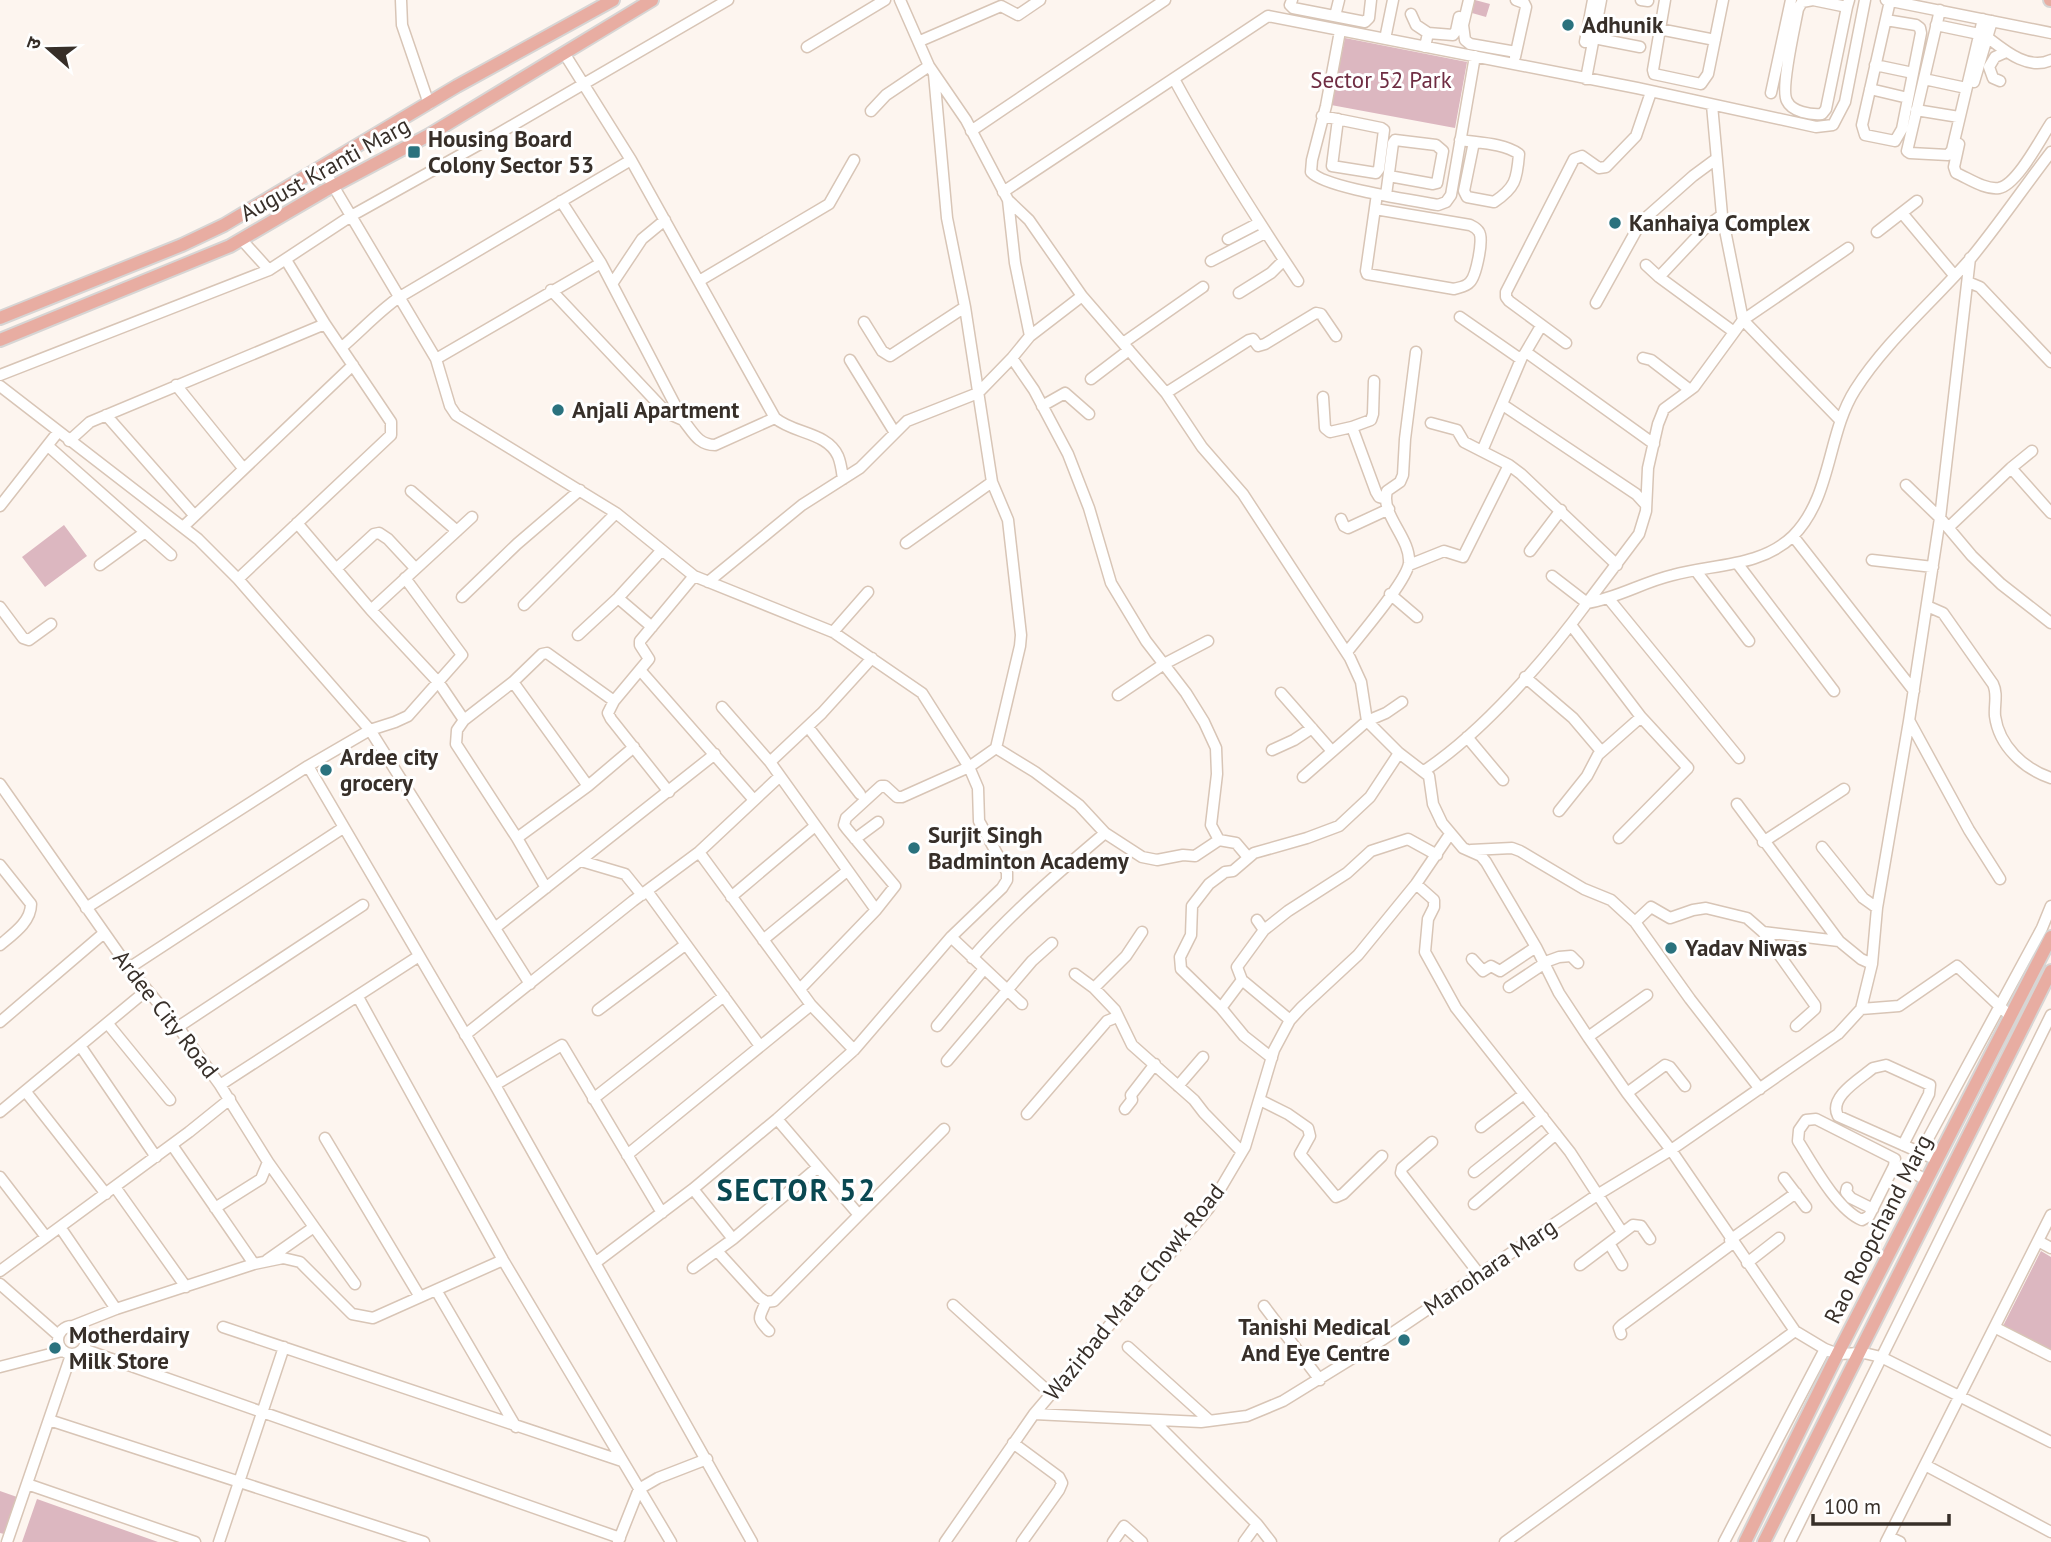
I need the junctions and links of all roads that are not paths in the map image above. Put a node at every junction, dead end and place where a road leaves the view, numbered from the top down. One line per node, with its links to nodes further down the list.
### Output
1 (401, 0): 61 (street)
2 (614, 0): 61 (main road, August Kranti Marg)
3 (652, 0): 44 (main road, August Kranti Marg)
4 (728, 0): 55 (street)
5 (885, 0): 39 (street)
6 (900, 0): 38 (street)
7 (1040, 0): 38 (street)
8 (1165, 0): 69 (street)
9 (1292, 0): 26 (street)
10 (1339, 0): 26 (street)
11 (1371, 0): 26 (street)
12 (1392, 0): 35 (street)
13 (1462, 0): 32 (street)
14 (1469, 0): 42 (street)
15 (1516, 0): 42 (street)
16 (1593, 0): 36 (street)
17 (1601, 0): 36 (street)
18 (1665, 0): 30 (street)
19 (1723, 0): 37 (street)
20 (1791, 0): 59 (street)
21 (1865, 0): 62 (street)
22 (1888, 0): 24 (street); 27 (street)
23 (1848, 4): 23 (street)
24 (1940, 10): 28 (street); 29 (street)
25 (1411, 14): 32 (street)
26 (1335, 16)
27 (1885, 20): 48 (street); 50 (street)
28 (1987, 20): 33 (street); 34 (street)
29 (1936, 25): 34 (street); 53 (street)
30 (1659, 29): 37 (street); 37 (street)
31 (1340, 31): 35 (street); 51 (street); 65 (street)
32 (1428, 33): 40 (street)
33 (2051, 33)
34 (1983, 35): 43 (street); 56 (street); 68 (street)
35 (1385, 39): 40 (street)
36 (1589, 40): 41 (street); 52 (street)
37 (1715, 40)
38 (920, 41): 49 (street)
39 (807, 47)
40 (1425, 47): 45 (street)
41 (1640, 47)
42 (1516, 52): 47 (street)
43 (2006, 52): 46 (street); 54 (street)
44 (564, 53): 55 (street); 78 (main road, August Kranti Marg)
45 (1475, 56): 47 (street); 70 (street)
46 (2051, 60)
47 (1513, 65): 52 (street)
48 (1875, 65): 50 (street); 57 (street)
49 (932, 70): 64 (street); 69 (street); 114 (street)
50 (1913, 73): 60 (street)
51 (1174, 79): 80 (street); 89 (street)
52 (1586, 79): 58 (street)
53 (1924, 79): 56 (street); 63 (street)
54 (2000, 81)
55 (583, 84): 74 (street); 87 (street)
56 (1966, 88): 66 (street)
57 (1870, 89): 60 (street); 60 (street)
58 (1651, 92): 62 (street); 120 (street)
59 (1771, 93)
60 (1908, 98)
61 (429, 104): 76 (main road, August Kranti Marg)
62 (1712, 105): 73 (street)
63 (1916, 110): 66 (street); 66 (street)
64 (871, 111)
65 (1322, 116): 67 (street); 79 (street)
66 (1959, 117)
67 (1338, 119): 67 (street)
68 (2051, 123)
69 (971, 131): 80 (street)
70 (1460, 140): 71 (street); 79 (street)
71 (1474, 142): 71 (street)
72 (2051, 152): 95 (street)
73 (1716, 159): 86 (street); 113 (street)
74 (631, 160): 81 (street); 88 (street)
75 (854, 160): 104 (street)
76 (322, 167): 78 (street); 116 (main road, August Kranti Marg)
77 (1389, 176): 77 (street); 79 (street)
78 (334, 185): 87 (street); 92 (main road, August Kranti Marg)
79 (1386, 195): 83 (street); 84 (street)
80 (1006, 196): 111 (street); 122 (street)
81 (561, 201): 99 (street); 112 (street)
82 (1917, 201): 85 (street)
83 (1375, 209): 84 (street); 84 (street)
84 (1392, 212)
85 (1902, 213): 90 (street); 102 (street)
86 (1721, 215): 103 (street); 117 (street)
87 (351, 216): 96 (street); 112 (street)
88 (665, 219): 104 (street); 107 (street)
89 (1259, 223): 91 (street); 93 (street)
90 (1877, 232)
91 (1265, 233): 97 (street); 98 (street)
92 (241, 239): 101 (street); 124 (main road, August Kranti Marg)
93 (1228, 239)
94 (1848, 248): 117 (street)
95 (1970, 258): 102 (street); 106 (street, Manohara Marg)
96 (286, 260): 101 (street); 119 (street)
97 (1284, 260): 105 (street); 110 (street)
98 (1211, 261)
99 (601, 263): 107 (street); 109 (street)
100 (1646, 265): 103 (street)
101 (269, 270): 136 (street)
102 (1954, 275): 151 (street)
103 (1659, 277): 121 (street)
104 (699, 281): 149 (street)
105 (1298, 281)
106 (1968, 282): 134 (street); 177 (street, Manohara Marg)
107 (612, 284): 150 (street)
108 (1203, 287): 126 (street)
109 (551, 290): 132 (street); 150 (street)
110 (1238, 293)
111 (1082, 296): 122 (street); 126 (street)
112 (398, 298): 127 (street); 132 (street)
113 (1596, 303)
114 (965, 307): 118 (street); 142 (street)
115 (1460, 317): 129 (street)
116 (0, 318)
117 (1743, 320): 121 (street); 151 (street)
118 (864, 322)
119 (325, 324): 127 (street); 140 (street)
120 (1541, 326): 125 (street); 129 (street)
121 (1734, 332): 141 (street)
122 (1030, 335): 130 (street)
123 (1336, 336): 143 (street)
124 (0, 340)
125 (1566, 343)
126 (1126, 347): 137 (street); 143 (street)
127 (341, 348): 135 (street)
128 (1416, 352): 169 (street)
129 (1524, 354): 145 (street); 157 (street)
130 (1012, 358): 142 (street); 146 (street)
131 (1643, 358): 141 (street)
132 (436, 359): 167 (street)
133 (850, 360): 155 (street)
134 (2051, 362)
135 (353, 365): 162 (street); 179 (street)
136 (0, 375)
137 (1091, 379)
138 (1374, 381): 153 (street)
139 (0, 386): 154 (street)
140 (176, 386): 148 (street); 162 (street)
141 (1690, 390): 157 (street)
142 (978, 393): 155 (street); 165 (street)
143 (1166, 393): 222 (street)
144 (1323, 397): 153 (street)
145 (1503, 405): 159 (street); 170 (street)
146 (1042, 406): 147 (street); 224 (street)
147 (1089, 414)
148 (106, 415): 156 (street); 175 (street)
149 (775, 418): 150 (street); 164 (street)
150 (684, 420)
151 (1840, 420): 184 (street)
152 (1431, 423): 159 (street)
153 (1352, 427): 169 (street)
154 (58, 432): 156 (street); 158 (street)
155 (895, 433): 164 (street)
156 (69, 441): 180 (street)
157 (1654, 444): 170 (street)
158 (48, 446): 171 (street); 183 (street)
159 (1482, 451): 161 (street)
160 (2032, 451): 163 (street)
161 (1509, 465): 172 (street); 192 (street)
162 (243, 468): 175 (street)
163 (2011, 468): 174 (street); 181 (street)
164 (843, 479): 202 (street)
165 (992, 482): 185 (street); 245 (street)
166 (1906, 485): 177 (street)
167 (580, 490): 173 (street); 205 (street)
168 (411, 491): 182 (street)
169 (1387, 504): 178 (street); 192 (street)
170 (1646, 505): 193 (street)
171 (0, 506)
172 (1561, 510): 187 (street); 193 (street)
173 (617, 513): 186 (street); 209 (street)
174 (2051, 513)
175 (194, 515): 180 (street)
176 (472, 517): 182 (street)
177 (1940, 518): 181 (street); 194 (street, Manohara Marg)
178 (1341, 519)
179 (297, 523): 196 (street); 201 (street)
180 (183, 527): 201 (street)
181 (1949, 527): 214 (street)
182 (457, 531): 195 (street)
183 (144, 533): 188 (street); 191 (street)
184 (1793, 536): 190 (street); 230 (street)
185 (906, 543)
186 (662, 550): 198 (street); 206 (street)
187 (1530, 551)
188 (171, 555)
189 (1872, 560): 194 (street)
190 (1737, 563): 197 (street); 229 (street)
191 (100, 565)
192 (1409, 565): 204 (street)
193 (1617, 565): 208 (street)
194 (1933, 567): 210 (street, Manohara Marg)
195 (415, 568): 196 (street); 200 (street)
196 (336, 569): 212 (street)
197 (1696, 571): 207 (street); 221 (street)
198 (694, 576): 202 (street); 217 (street)
199 (1552, 576): 208 (street)
200 (405, 578): 212 (street); 228 (street)
201 (238, 579): 242 (street)
202 (708, 582): 218 (street)
203 (868, 592): 218 (street)
204 (1390, 594): 213 (street); 222 (street)
205 (462, 597)
206 (618, 598): 217 (street); 219 (street)
207 (1609, 599): 208 (street); 251 (street)
208 (1587, 603): 216 (street)
209 (524, 605)
210 (1927, 606): 230 (street, Manohara Marg); 258 (street)
211 (0, 607): 215 (street)
212 (372, 610): 228 (street)
213 (1417, 617)
214 (2051, 623)
215 (51, 624)
216 (1571, 625): 226 (street); 236 (street)
217 (652, 627): 225 (street)
218 (834, 632): 223 (street)
219 (578, 635)
220 (1208, 641): 224 (street)
221 (1749, 641)
222 (1347, 652): 238 (street)
223 (872, 658): 240 (street); 254 (street)
224 (1164, 664): 232 (street); 276 (street)
225 (640, 670): 233 (street); 250 (street)
226 (1525, 677): 243 (street); 248 (street)
227 (513, 682): 233 (street); 237 (street); 261 (street)
228 (439, 683): 237 (street); 242 (street)
229 (1834, 691)
230 (1914, 691): 239 (street, Manohara Marg)
231 (1281, 693): 241 (street)
232 (1118, 695)
233 (614, 701): 244 (street)
234 (1402, 702): 238 (street)
235 (722, 707): 252 (street)
236 (1641, 717): 248 (street); 274 (street)
237 (464, 720): 273 (street)
238 (1367, 721): 247 (street); 249 (street)
239 (1909, 722): 286 (street); 294 (street, Manohara Marg)
240 (808, 726): 252 (street); 264 (street)
241 (1312, 728): 246 (street); 247 (street)
242 (370, 730): 253 (street); 298 (street)
243 (1467, 737): 255 (street); 259 (street)
244 (634, 747): 261 (street); 263 (street)
245 (996, 748): 254 (street); 271 (street)
246 (1272, 750)
247 (1331, 751): 257 (street)
248 (1601, 751): 267 (street)
249 (1399, 753): 255 (street); 282 (street)
250 (715, 754): 263 (street); 265 (street)
251 (1739, 758)
252 (770, 762): 256 (street)
253 (309, 766): 270 (street); 293 (street)
254 (970, 767): 275 (street); 304 (street)
255 (1424, 771): 272 (street)
256 (779, 777): 265 (street); 269 (street)
257 (1303, 777)
258 (2051, 778)
259 (1503, 780)
260 (0, 784): 293 (street, Ardee City Road)
261 (587, 786): 273 (street)
262 (1844, 789): 277 (street)
263 (669, 792): 283 (street)
264 (860, 794)
265 (754, 800): 280 (street)
266 (1737, 804): 277 (street)
267 (1559, 811)
268 (878, 822): 275 (street)
269 (815, 827): 285 (street); 290 (street)
270 (343, 828): 312 (street); 318 (street)
271 (1105, 833): 276 (street); 313 (street)
272 (1450, 834): 279 (street); 281 (street, Wazirbad Mata Chowk Road)
273 (517, 838): 288 (street)
274 (1619, 838)
275 (855, 839): 295 (street)
276 (1219, 839): 282 (street)
277 (1763, 842): 307 (street)
278 (1822, 847): 294 (street)
279 (1468, 850): 297 (street); 311 (street)
280 (699, 852): 289 (street); 290 (street)
281 (1437, 855): 287 (street, Wazirbad Mata Chowk Road); 300 (street)
282 (1247, 856): 335 (street)
283 (582, 861): 288 (street); 289 (street)
284 (0, 865): 308 (street)
285 (847, 871): 295 (street); 306 (street)
286 (2000, 879)
287 (1416, 884): 341 (street, Wazirbad Mata Chowk Road); 363 (street)
288 (546, 888): 298 (street)
289 (644, 893): 310 (street); 323 (street)
290 (731, 897): 306 (street)
291 (363, 905): 346 (street)
292 (2051, 906): 333 (street)
293 (86, 908): 303 (street, Ardee City Road)
294 (1877, 908): 317 (street, Manohara Marg)
295 (876, 910): 326 (street)
296 (1257, 920): 300 (street)
297 (1635, 922): 302 (street); 360 (street)
298 (495, 928): 323 (street)
299 (0, 929): 308 (street)
300 (1264, 930): 322 (street)
301 (1142, 932): 325 (street)
302 (1763, 932): 307 (street); 345 (street)
303 (104, 933): 318 (street, Ardee City Road); 342 (street)
304 (951, 937): 313 (street); 351 (street)
305 (2051, 937): 339 (main road, Rao Roopchand Marg)
306 (763, 940): 326 (street)
307 (1839, 941): 317 (street)
308 (4, 942)
309 (1052, 943): 328 (street)
310 (685, 945): 330 (street); 337 (street)
311 (1536, 947): 314 (street); 316 (street)
312 (419, 956): 331 (street, Ardee City Road); 347 (street)
313 (972, 958): 319 (street)
314 (1472, 959)
315 (1578, 963): 316 (street)
316 (1544, 964): 324 (street); 348 (street)
317 (1872, 964): 336 (street, Manohara Marg)
318 (129, 968): 327 (street, Ardee City Road)
319 (985, 969): 328 (street); 344 (street)
320 (2051, 971): 449 (main road, Rao Roopchand Marg)
321 (1075, 974): 325 (street)
322 (1242, 980): 335 (street); 341 (street)
323 (530, 984): 347 (street)
324 (1508, 987)
325 (1094, 988): 340 (street)
326 (800, 989): 334 (street)
327 (147, 990): 343 (street); 346 (street, Ardee City Road)
328 (1007, 990): 332 (street); 354 (street)
329 (1647, 995): 348 (street)
330 (724, 996): 349 (street); 365 (street)
331 (358, 997): 356 (street, Ardee City Road); 419 (street)
332 (1022, 1004)
333 (1999, 1004): 336 (street); 339 (street); 382 (street)
334 (811, 1005): 349 (street); 351 (street)
335 (1221, 1008): 353 (street)
336 (1861, 1009): 360 (street, Manohara Marg)
337 (598, 1010)
338 (2051, 1015): 452 (street)
339 (2010, 1016): 386 (main road, Rao Roopchand Marg)
340 (1117, 1017): 355 (street); 370 (street)
341 (1290, 1020): 353 (street, Wazirbad Mata Chowk Road)
342 (0, 1022)
343 (108, 1024): 350 (street); 366 (street)
344 (937, 1026)
345 (1796, 1026)
346 (178, 1027): 356 (street, Ardee City Road)
347 (465, 1035): 357 (street)
348 (1588, 1037): 362 (street)
349 (760, 1046): 383 (street)
350 (81, 1047): 361 (street); 385 (street)
351 (854, 1050): 372 (street)
352 (1203, 1057): 358 (street)
353 (1272, 1058): 367 (street, Wazirbad Mata Chowk Road)
354 (947, 1061)
355 (1155, 1064): 358 (street); 368 (street)
356 (220, 1085): 364 (street)
357 (495, 1086): 365 (street); 421 (street)
358 (1178, 1086): 381 (street)
359 (1685, 1086): 362 (street)
360 (1760, 1089): 380 (street, Manohara Marg)
361 (26, 1092): 369 (street); 397 (street)
362 (1627, 1093): 380 (street)
363 (1524, 1094): 371 (street); 373 (street)
364 (230, 1099): 378 (street); 387 (street)
365 (593, 1099): 383 (street)
366 (170, 1100)
367 (1260, 1100): 381 (street, Wazirbad Mata Chowk Road); 384 (street)
368 (1125, 1109)
369 (0, 1112)
370 (1027, 1114)
371 (1543, 1117): 375 (street); 391 (street)
372 (777, 1119): 389 (street); 396 (street)
373 (1481, 1127)
374 (944, 1129): 405 (street)
375 (1556, 1134): 399 (street); 400 (street)
376 (325, 1138): 432 (street)
377 (1432, 1142): 427 (street)
378 (172, 1145): 385 (street); 402 (street)
379 (1902, 1145): 379 (street); 382 (street)
380 (1671, 1150): 399 (street, Manohara Marg); 414 (street)
381 (1242, 1152): 455 (street, Wazirbad Mata Chowk Road)
382 (1919, 1152): 386 (street); 390 (street)
383 (627, 1155): 404 (street)
384 (1382, 1156)
385 (156, 1157): 397 (street)
386 (1937, 1160): 394 (main road, Rao Roopchand Marg)
387 (268, 1162): 402 (street); 408 (street)
388 (1894, 1166): 390 (street); 403 (street); 403 (street)
389 (818, 1167): 405 (street); 412 (street)
390 (1910, 1171): 394 (street)
391 (1474, 1172)
392 (0, 1177): 410 (street)
393 (1784, 1178): 398 (street)
394 (1927, 1180): 450 (main road, Rao Roopchand Marg)
395 (1847, 1188): 403 (street)
396 (693, 1189): 404 (street); 412 (street)
397 (110, 1190): 407 (street); 430 (street)
398 (1796, 1193): 401 (street); 414 (street)
399 (1597, 1195): 409 (street); 427 (street, Manohara Marg)
400 (1474, 1204)
401 (1807, 1207)
402 (215, 1208): 420 (street)
403 (1872, 1209)
404 (662, 1213): 421 (street)
405 (859, 1215): 433 (street)
406 (2051, 1215): 415 (street)
407 (60, 1227): 410 (street); 436 (street)
408 (314, 1227): 420 (street); 429 (street)
409 (1622, 1232): 413 (street); 416 (street)
410 (46, 1237): 426 (street)
411 (1779, 1238): 422 (street)
412 (733, 1239): 418 (street)
413 (1650, 1239)
414 (1732, 1241): 422 (street); 442 (street)
415 (2038, 1241): 417 (street); 439 (street)
416 (1609, 1243): 423 (street); 424 (street)
417 (2051, 1248)
418 (718, 1252): 425 (street); 433 (street)
419 (503, 1260): 431 (street); 466 (street)
420 (259, 1263): 430 (street); 432 (street)
421 (594, 1263): 465 (street)
422 (1747, 1263): 441 (street)
423 (1580, 1265)
424 (1622, 1265)
425 (693, 1268)
426 (0, 1271)
427 (1480, 1275): 454 (street, Manohara Marg)
428 (0, 1284): 443 (street)
429 (355, 1284)
430 (186, 1287): 436 (street)
431 (436, 1290): 432 (street); 462 (street)
432 (420, 1297)
433 (766, 1302): 440 (street)
434 (953, 1305): 455 (street)
435 (1264, 1306): 454 (street)
436 (116, 1309): 437 (street)
437 (73, 1326): 443 (street); 446 (street)
438 (223, 1327): 444 (street)
439 (1996, 1328): 451 (street); 456 (street)
440 (769, 1331)
441 (1795, 1331): 447 (street); 487 (street)
442 (1621, 1334)
443 (58, 1335): 448 (street)
444 (284, 1347): 457 (street); 462 (street)
445 (1128, 1348): 461 (street)
446 (83, 1349): 448 (street); 457 (street)
447 (1825, 1349): 450 (street); 488 (street)
448 (66, 1353): 453 (street); 459 (street)
449 (1859, 1353): 450 (street); 452 (street); 490 (main road, Rao Roopchand Marg)
450 (1838, 1354): 489 (main road, Rao Roopchand Marg)
451 (2051, 1356)
452 (1881, 1357): 456 (street); 491 (street)
453 (0, 1367)
454 (1320, 1380): 461 (street, Manohara Marg)
455 (1050, 1393): 458 (street, Wazirbad Mata Chowk Road)
456 (1960, 1395): 463 (street); 467 (street)
457 (262, 1412): 468 (street); 474 (street)
458 (1034, 1414): 460 (street, Manohara Marg); 464 (street, Wazirbad Mata Chowk Road)
459 (49, 1420): 468 (street); 469 (street)
460 (1153, 1420): 461 (street, Manohara Marg); 471 (street)
461 (1210, 1421)
462 (516, 1427): 466 (street)
463 (2051, 1442)
464 (1013, 1443): 481 (street, Wazirbad Mata Chowk Road); 482 (street)
465 (706, 1459): 470 (street); 480 (street)
466 (622, 1461): 470 (street)
467 (1925, 1465): 472 (street); 473 (street)
468 (239, 1480): 477 (street); 478 (street)
469 (27, 1484): 475 (street); 476 (street)
470 (639, 1489): 474 (street); 479 (street)
471 (1257, 1524): 485 (street); 486 (street)
472 (2051, 1531)
473 (1888, 1539): 492 (street)
474 (619, 1540)
475 (7, 1542)
476 (195, 1542)
477 (219, 1542)
478 (425, 1542)
479 (671, 1542)
480 (752, 1542)
481 (946, 1542)
482 (1022, 1542)
483 (1113, 1542): 484 (street)
484 (1142, 1542)
485 (1244, 1542)
486 (1271, 1542)
487 (1505, 1542)
488 (1724, 1542)
489 (1745, 1542)
490 (1764, 1542)
491 (1790, 1542)
492 (1900, 1542)

